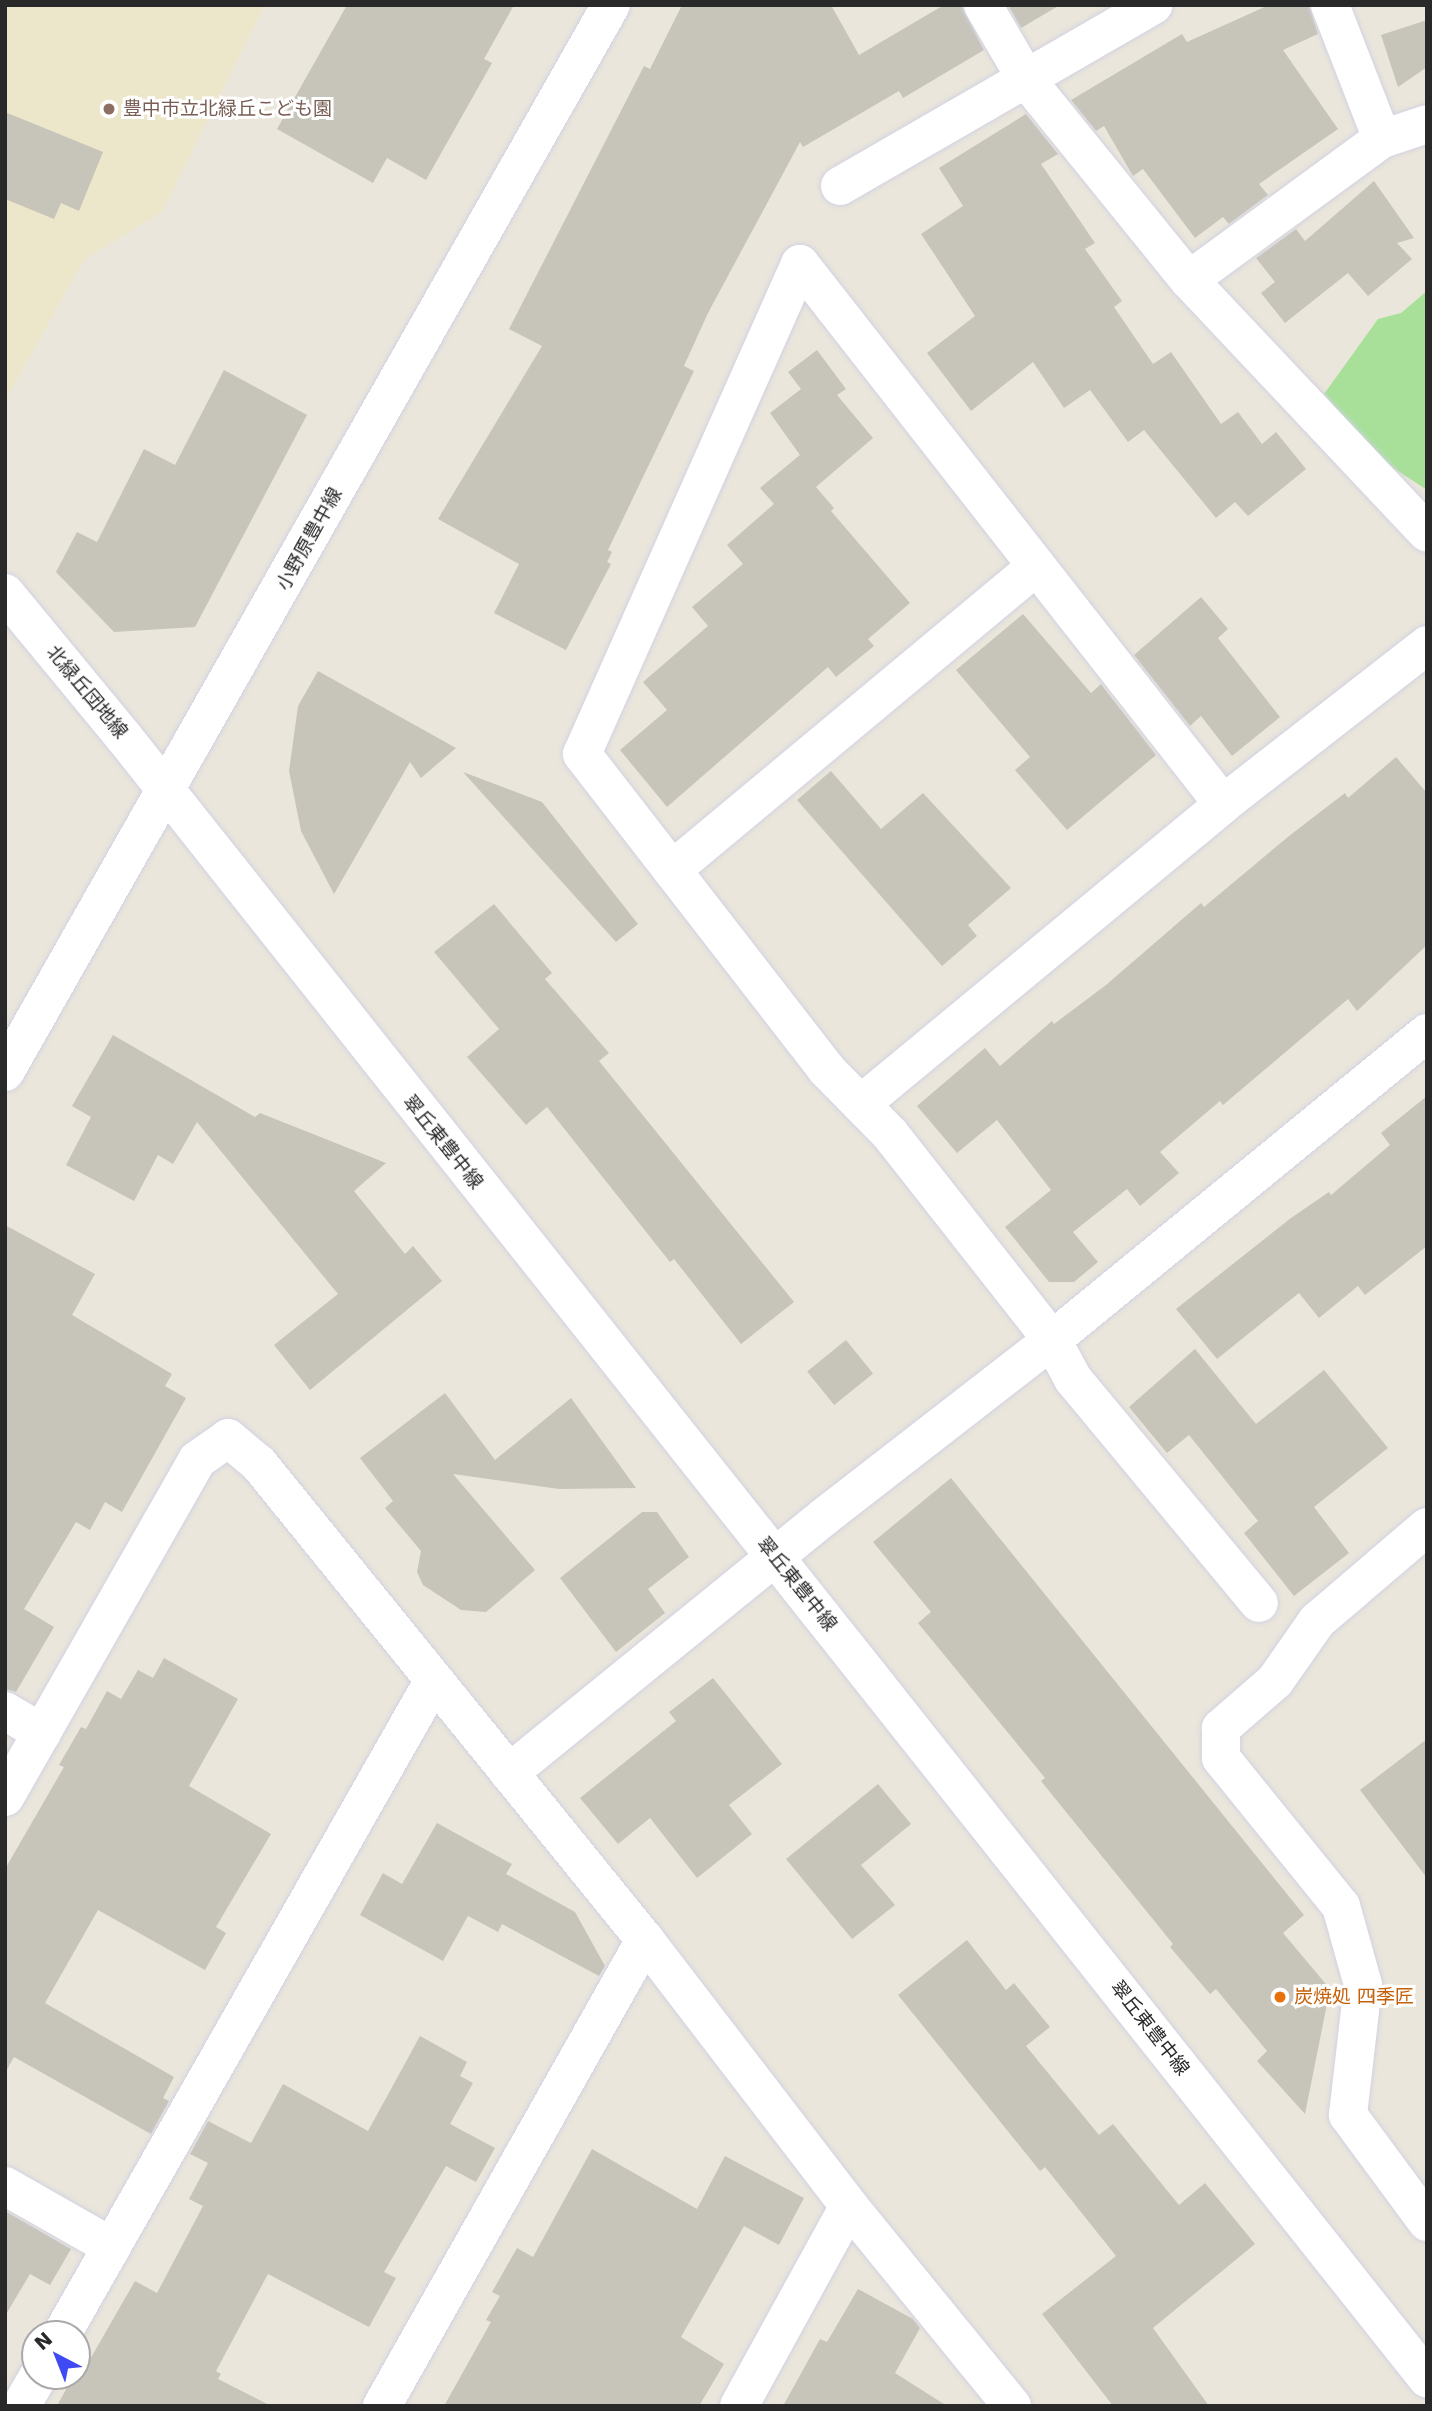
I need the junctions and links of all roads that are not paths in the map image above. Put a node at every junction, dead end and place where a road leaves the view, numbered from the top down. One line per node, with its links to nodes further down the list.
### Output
1 (611, 5): 14 (street, 小野原豊中線)
2 (983, 5): 5 (street)
3 (1153, 5): 5 (street)
4 (1330, 5): 7 (street)
5 (1026, 79): 8 (street); 9 (street)
6 (1427, 124): 7 (street)
7 (1382, 139): 9 (street)
8 (840, 186)
9 (1189, 280): 10 (street)
10 (1427, 533)
11 (1035, 568): 15 (street); 16 (street); 16 (street)
12 (5, 593): 14 (street, 北緑丘団地線)
13 (1427, 645): 15 (street)
14 (167, 792): 18 (street, 小野原豊中線); 22 (street, 翠丘東豊中線)
15 (1223, 804): 19 (street)
16 (672, 870): 19 (street)
17 (1427, 1033): 20 (street)
18 (5, 1072)
19 (861, 1104): 20 (street)
20 (1052, 1340): 22 (street); 23 (street)
21 (1427, 1527): 32 (street)
22 (775, 1557): 27 (street); 35 (street, 翠丘東豊中線)
23 (1259, 1603)
24 (434, 1679): 26 (street); 27 (street); 33 (street)
25 (5, 1712): 26 (street)
26 (42, 1733): 28 (street)
27 (509, 1773): 29 (street)
28 (5, 1797)
29 (645, 1940): 31 (street); 38 (street)
30 (5, 2186): 33 (street)
31 (849, 2206): 39 (street); 40 (street)
32 (1427, 2222)
33 (112, 2246): 34 (street)
34 (70, 2320)
35 (1427, 2378)
36 (30, 2390): 37 (street)
37 (21, 2406)
38 (382, 2406)
39 (739, 2406)
40 (1012, 2406)

